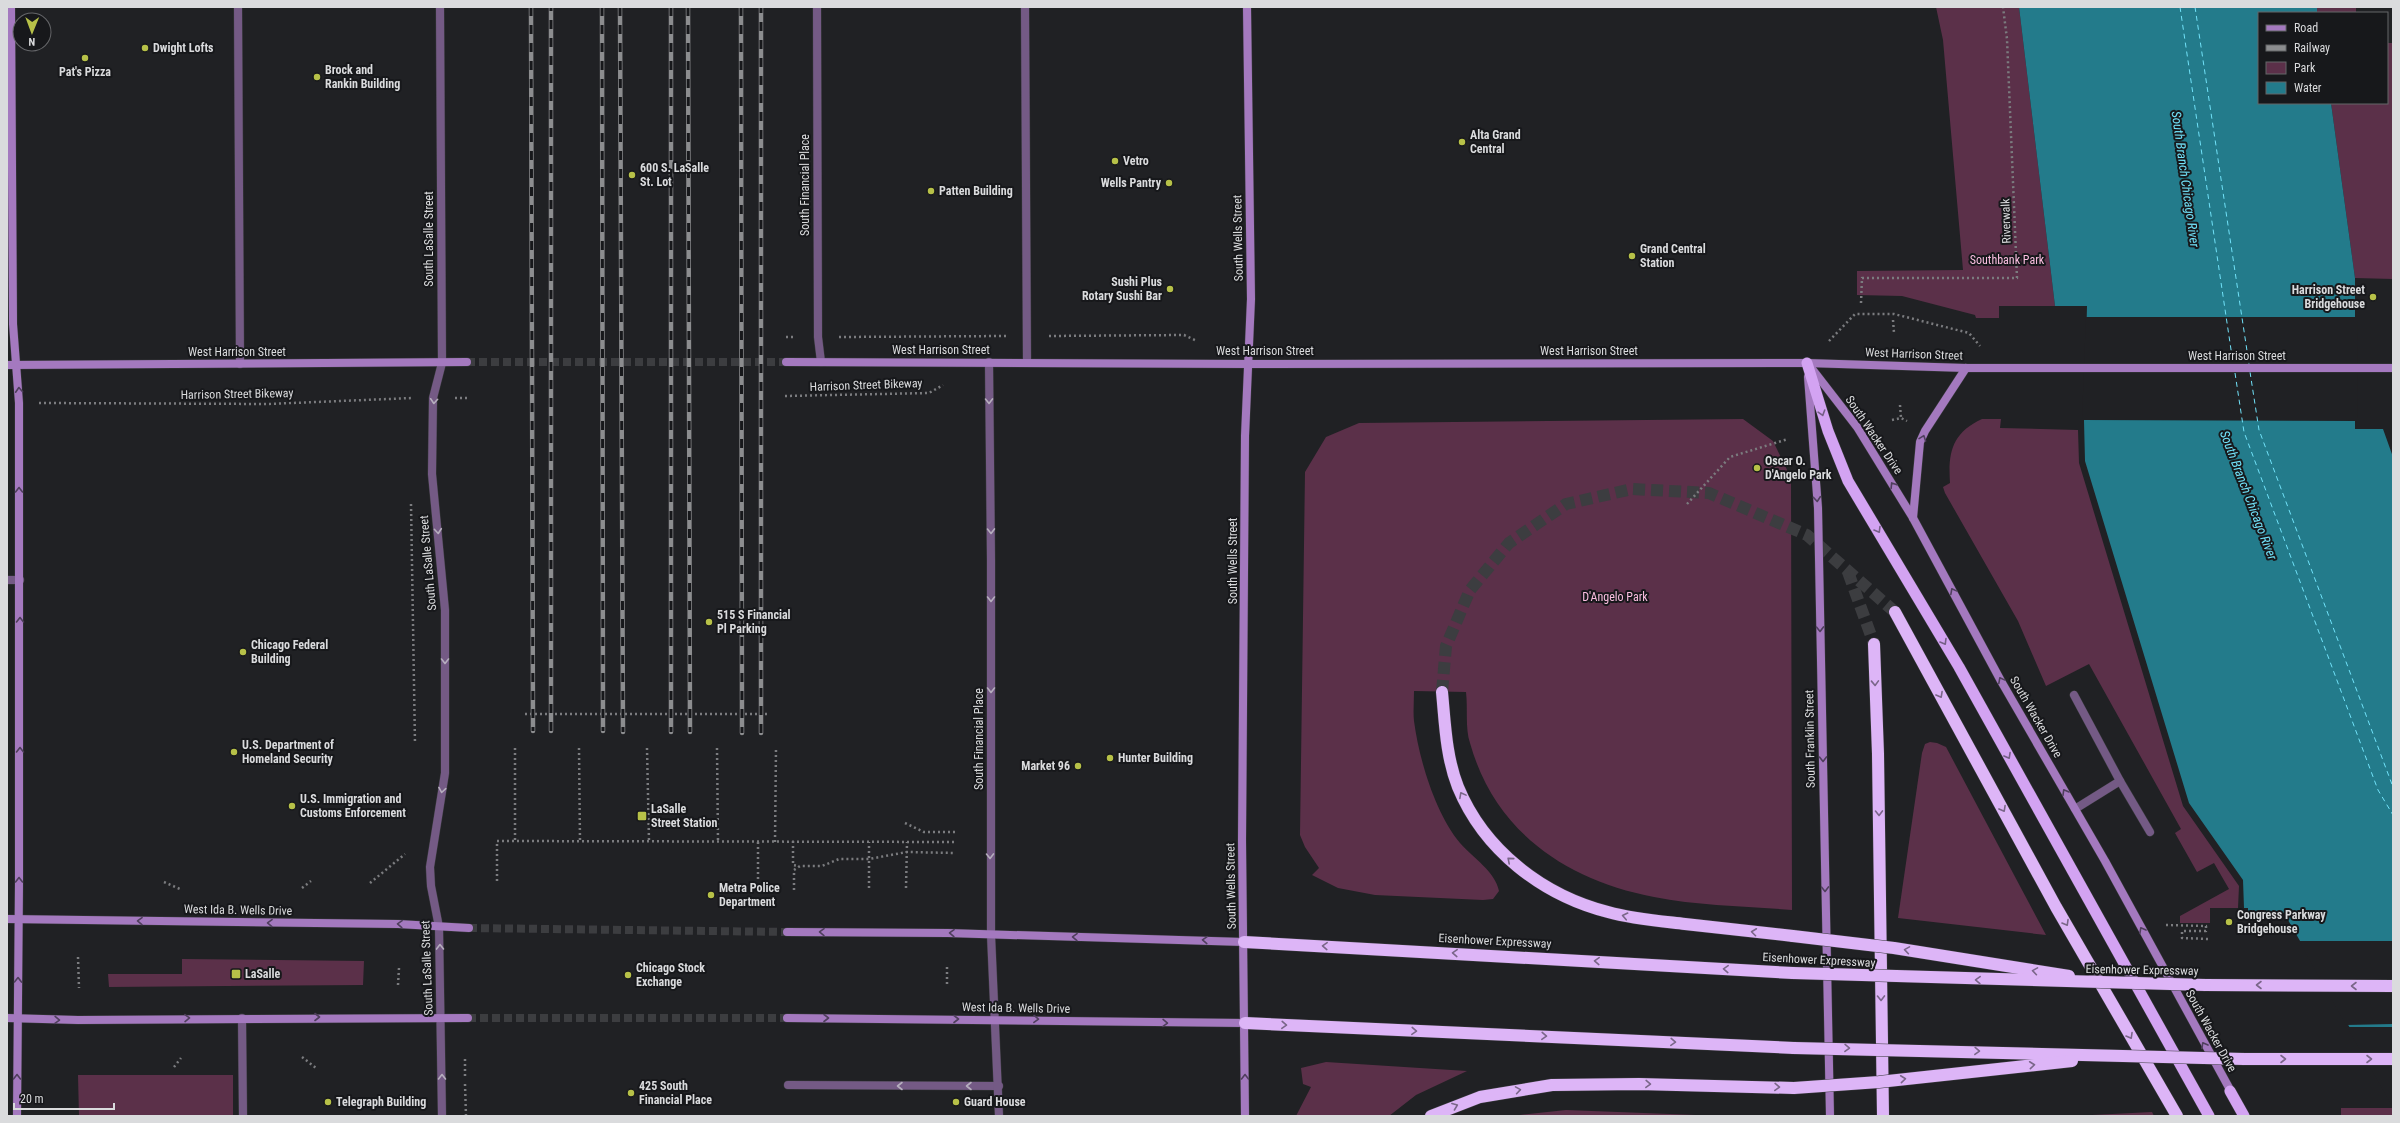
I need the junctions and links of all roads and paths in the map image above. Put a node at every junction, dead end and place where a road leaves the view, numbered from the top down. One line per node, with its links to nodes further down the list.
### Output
1 (11, 7): 21 (main road)
2 (238, 7): 18 (street)
3 (440, 7): 16 (street, South LaSalle Street)
4 (817, 7): 13 (street, South Financial Place)
5 (1025, 7): 15 (street)
6 (1247, 7): 19 (main road, South Wells Street)
7 (2003, 7): 8 (path, Riverwalk)
8 (1861, 303)
9 (1893, 320): 10 (path)
10 (1894, 333)
11 (467, 362): 16 (main road, West Harrison Street)
12 (786, 362): 13 (main road, West Harrison Street)
13 (821, 362): 14 (main road, West Harrison Street)
14 (989, 362): 15 (main road, West Harrison Street); 88 (street, South Financial Place, one-way to 88)
15 (1027, 362): 19 (main road, West Harrison Street)
16 (442, 363): 18 (main road, West Harrison Street); 27 (street, South LaSalle Street)
17 (1807, 363): 19 (main road, West Harrison Street); 22 (main road, West Harrison Street); 23 (path); 37 (main road, South Wacker Drive, one-way to 17); 124 (main road, South Franklin Street, one-way to 124); 127 (highway, one-way to 127)
18 (240, 364): 21 (main road, West Harrison Street)
19 (1248, 364): 90 (main road, South Wells Street)
20 (7, 365): 21 (main road, West Harrison Street)
21 (17, 365): 29 (main road, one-way to 21)
22 (1966, 368): 23 (main road, West Harrison Street); 37 (main road, one-way to 22)
23 (1999, 368): 24 (main road, West Harrison Street)
24 (2393, 368)
25 (948, 382): 26 (path, Harrison Street Bikeway)
26 (786, 396)
27 (433, 398): 28 (path, Harrison Street Bikeway); 29 (path, Harrison Street Bikeway); 85 (street, South LaSalle Street, one-way to 85)
28 (467, 398)
29 (19, 403): 39 (main road, one-way to 29)
30 (1900, 405): 31 (path)
31 (1900, 418): 32 (path); 33 (path)
32 (1892, 420)
33 (1909, 422)
34 (1788, 439): 36 (path)
35 (411, 496): 46 (path)
36 (1687, 504)
37 (1913, 518): 53 (main road, South Wacker Drive, one-way to 37)
38 (7, 580): 39 (street)
39 (20, 580): 83 (main road, one-way to 39)
40 (1895, 612): 126 (highway, one-way to 126)
41 (1874, 644): 125 (highway, one-way to 125)
42 (1442, 692): 95 (highway, one-way to 42, bridge)
43 (2074, 695): 52 (street)
44 (524, 714): 45 (path)
45 (770, 714)
46 (415, 744)
47 (515, 748): 57 (path)
48 (579, 748): 58 (path)
49 (648, 748): 59 (path)
50 (717, 748): 60 (path)
51 (776, 748): 62 (path)
52 (2120, 781): 53 (street); 56 (street)
53 (2075, 809): 84 (main road, South Wacker Drive)
54 (905, 823): 55 (path)
55 (956, 832)
56 (2150, 832)
57 (515, 841): 58 (path); 73 (path)
58 (580, 841): 59 (path)
59 (649, 841): 60 (path)
60 (718, 841): 61 (path)
61 (758, 842): 62 (path); 75 (path)
62 (775, 842): 63 (path)
63 (793, 842): 64 (path); 71 (path)
64 (869, 842): 65 (path); 70 (path)
65 (907, 842): 66 (path); 67 (path)
66 (956, 842)
67 (907, 852): 68 (path); 70 (path); 79 (path)
68 (955, 853)
69 (405, 854): 76 (path)
70 (869, 859): 71 (path); 78 (path)
71 (800, 866): 81 (path)
72 (311, 881): 77 (path)
73 (497, 881)
74 (164, 882): 80 (path)
75 (758, 882)
76 (370, 883)
77 (302, 888)
78 (869, 888)
79 (906, 888)
80 (180, 889)
81 (794, 890)
82 (7, 918): 83 (main road, West Ida B. Wells Drive)
83 (19, 919): 85 (main road, West Ida B. Wells Drive, one-way to 83); 104 (main road, one-way to 83)
84 (2139, 925): 89 (path); 116 (main road, South Wacker Drive, one-way to 84)
85 (439, 927): 86 (main road, West Ida B. Wells Drive); 99 (street, South LaSalle Street, one-way to 85)
86 (469, 928)
87 (787, 932): 88 (main road, one-way to 87)
88 (991, 934): 90 (main road, one-way to 88); 105 (street, South Financial Place)
89 (2209, 939)
90 (1244, 942): 95 (highway, Eisenhower Expressway, one-way to 90, bridge); 106 (main road, South Wells Street)
91 (78, 957): 98 (path)
92 (947, 967): 94 (path)
93 (399, 968): 96 (path)
94 (947, 984)
95 (2115, 984): 97 (highway, Eisenhower Expressway, one-way to 95, bridge)
96 (398, 985)
97 (2393, 986)
98 (79, 988)
99 (441, 1017): 101 (main road, one-way to 99); 102 (main road); 119 (street, South LaSalle Street, one-way to 99)
100 (7, 1018): 104 (main road)
101 (242, 1018): 104 (main road, one-way to 101); 118 (street)
102 (468, 1018)
103 (787, 1018): 105 (main road, West Ida B. Wells Drive, one-way to 105)
104 (18, 1019): 117 (main road, one-way to 104)
105 (996, 1019): 106 (main road, West Ida B. Wells Drive, one-way to 106); 115 (street, South Financial Place)
106 (1245, 1023): 107 (highway, one-way to 107, bridge); 122 (main road, South Wells Street, one-way to 106)
107 (2116, 1056): 111 (highway, one-way to 111, bridge); 123 (highway, one-way to 107, bridge)
108 (302, 1057): 113 (path)
109 (181, 1058): 112 (path)
110 (465, 1059): 120 (path)
111 (2393, 1059)
112 (174, 1067)
113 (316, 1068)
114 (788, 1085): 115 (street, one-way to 114)
115 (999, 1086): 121 (street, South Financial Place)
116 (2230, 1091): 128 (highway); 129 (main road, South Wacker Drive)
117 (17, 1116)
118 (242, 1116)
119 (442, 1116)
120 (466, 1116)
121 (999, 1116)
122 (1245, 1116)
123 (1431, 1116)
124 (1830, 1116)
125 (1883, 1116)
126 (2177, 1116)
127 (2210, 1116)
128 (2244, 1116)
129 (2249, 1116)

